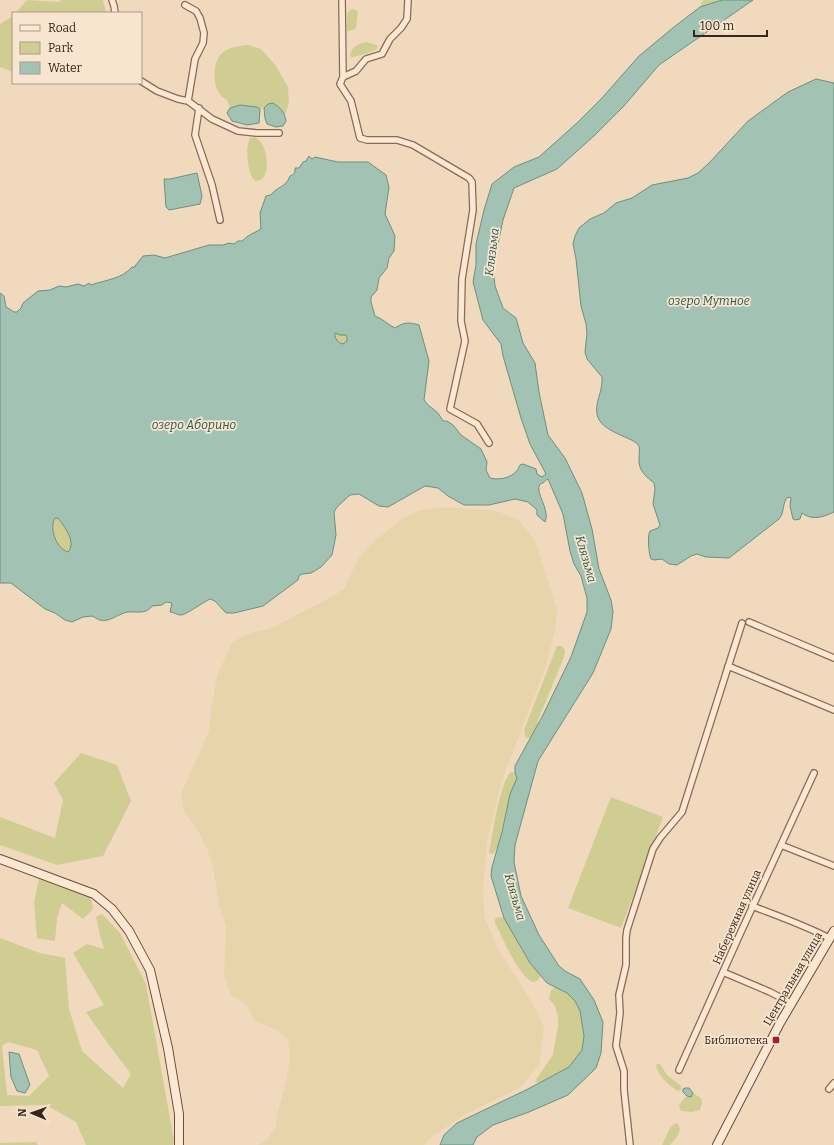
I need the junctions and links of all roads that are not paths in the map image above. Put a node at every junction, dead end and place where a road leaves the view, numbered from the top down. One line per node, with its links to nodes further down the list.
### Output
1 (112, 0): 5 (street)
2 (342, 0): 6 (street)
3 (408, 0): 6 (street)
4 (185, 4): 8 (street)
5 (115, 12)
6 (343, 77): 12 (street)
7 (142, 82): 8 (street)
8 (188, 101): 9 (street)
9 (198, 108): 10 (street); 11 (street)
10 (279, 133)
11 (220, 220)
12 (489, 443)
13 (749, 622): 15 (street)
14 (742, 623): 16 (street)
15 (834, 658)
16 (728, 666): 17 (street); 31 (street)
17 (834, 710)
18 (814, 773): 19 (street, Набережная улица)
19 (781, 845): 21 (street); 22 (street, Набережная улица)
20 (0, 859): 30 (main road)
21 (834, 866)
22 (752, 906): 24 (street); 25 (street, Набережная улица)
23 (834, 931): 24 (main road, Центральная улица)
24 (829, 938): 26 (main road, Центральная улица)
25 (723, 972): 26 (street); 27 (street, Набережная улица)
26 (791, 1003): 32 (main road, Центральная улица)
27 (680, 1070)
28 (834, 1083): 29 (street)
29 (829, 1089)
30 (179, 1145)
31 (630, 1145)
32 (717, 1145)

